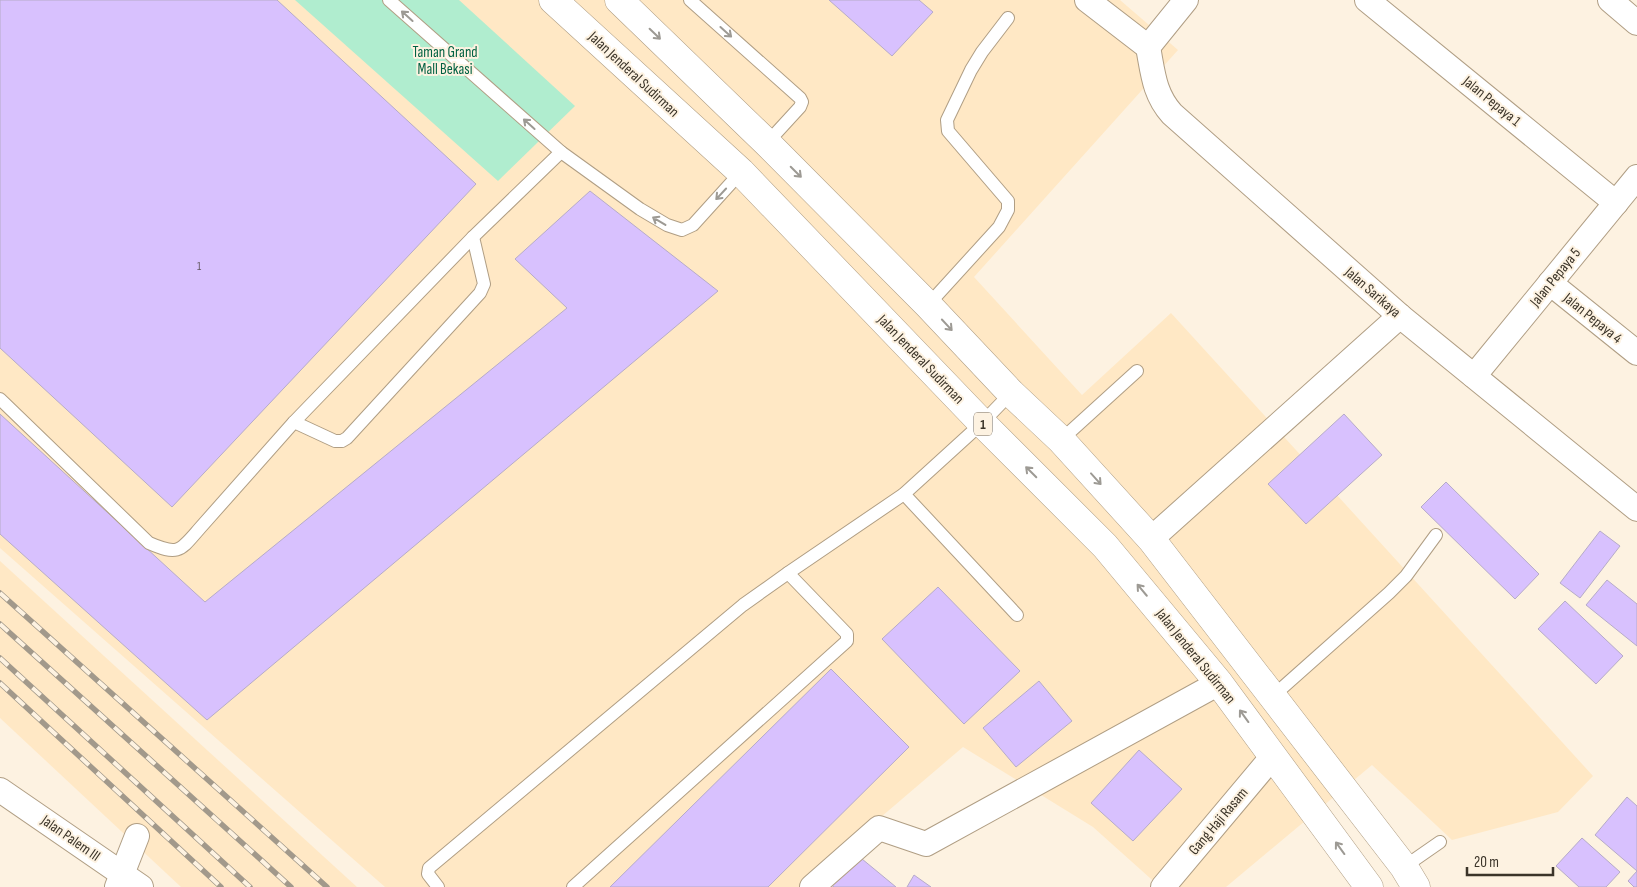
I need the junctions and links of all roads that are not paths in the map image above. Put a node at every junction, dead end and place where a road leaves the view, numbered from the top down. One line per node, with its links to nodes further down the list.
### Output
1 (389, 0): 13 (lane, one-way to 1)
2 (553, 0): 14 (highway, Jalan Jenderal Sudirman / 1)
3 (690, 0): 12 (lane, one-way to 12)
4 (1086, 0): 11 (street)
5 (1186, 0): 11 (street)
6 (1367, 0): 16 (street, Jalan Pepaya 1)
7 (1610, 0): 10 (street)
8 (629, 3): 12 (highway, one-way to 12)
9 (1008, 18): 19 (lane)
10 (1637, 23)
11 (1148, 47): 20 (street, Jalan Sarikaya)
12 (767, 143): 14 (highway); 19 (highway, one-way to 19)
13 (560, 152): 14 (lane, one-way to 13); 17 (lane)
14 (741, 172): 27 (highway, Jalan Jenderal Sudirman / 1)
15 (1637, 177): 16 (street, Jalan Pepaya 5)
16 (1616, 203): 18 (street, Jalan Pepaya 5)
17 (473, 237): 26 (lane); 26 (lane)
18 (1550, 284): 21 (street, Jalan Pepaya 4); 23 (street, Jalan Pepaya 5)
19 (928, 305): 24 (highway, one-way to 24)
20 (1400, 316): 23 (street, Jalan Sarikaya); 32 (street)
21 (1637, 354)
22 (1136, 371): 28 (lane)
23 (1474, 376): 30 (street, Jalan Sarikaya)
24 (1011, 393): 27 (lane); 28 (highway)
25 (0, 399): 26 (lane)
26 (294, 422)
27 (982, 423): 29 (lane); 35 (highway, Jalan Jenderal Sudirman / 1, one-way to 27)
28 (1061, 440): 32 (highway, one-way to 32)
29 (904, 494): 33 (lane); 34 (lane)
30 (1637, 509)
31 (1436, 535): 36 (lane)
32 (1151, 539): 36 (highway)
33 (788, 573): 43 (lane); 44 (lane)
34 (1018, 614)
35 (1219, 683): 37 (highway, Jalan Jenderal Sudirman / 1, one-way to 35); 45 (street)
36 (1273, 696): 41 (highway)
37 (1273, 756): 46 (street, Gang Haji Rasam); 47 (highway, Jalan Jenderal Sudirman / 1, one-way to 37)
38 (0, 790): 42 (street, Jalan Palem III)
39 (137, 836): 42 (street)
40 (1440, 842): 41 (lane)
41 (1412, 880)
42 (127, 883)
43 (438, 887)
44 (573, 887)
45 (812, 887)
46 (1163, 887)
47 (1369, 887)

